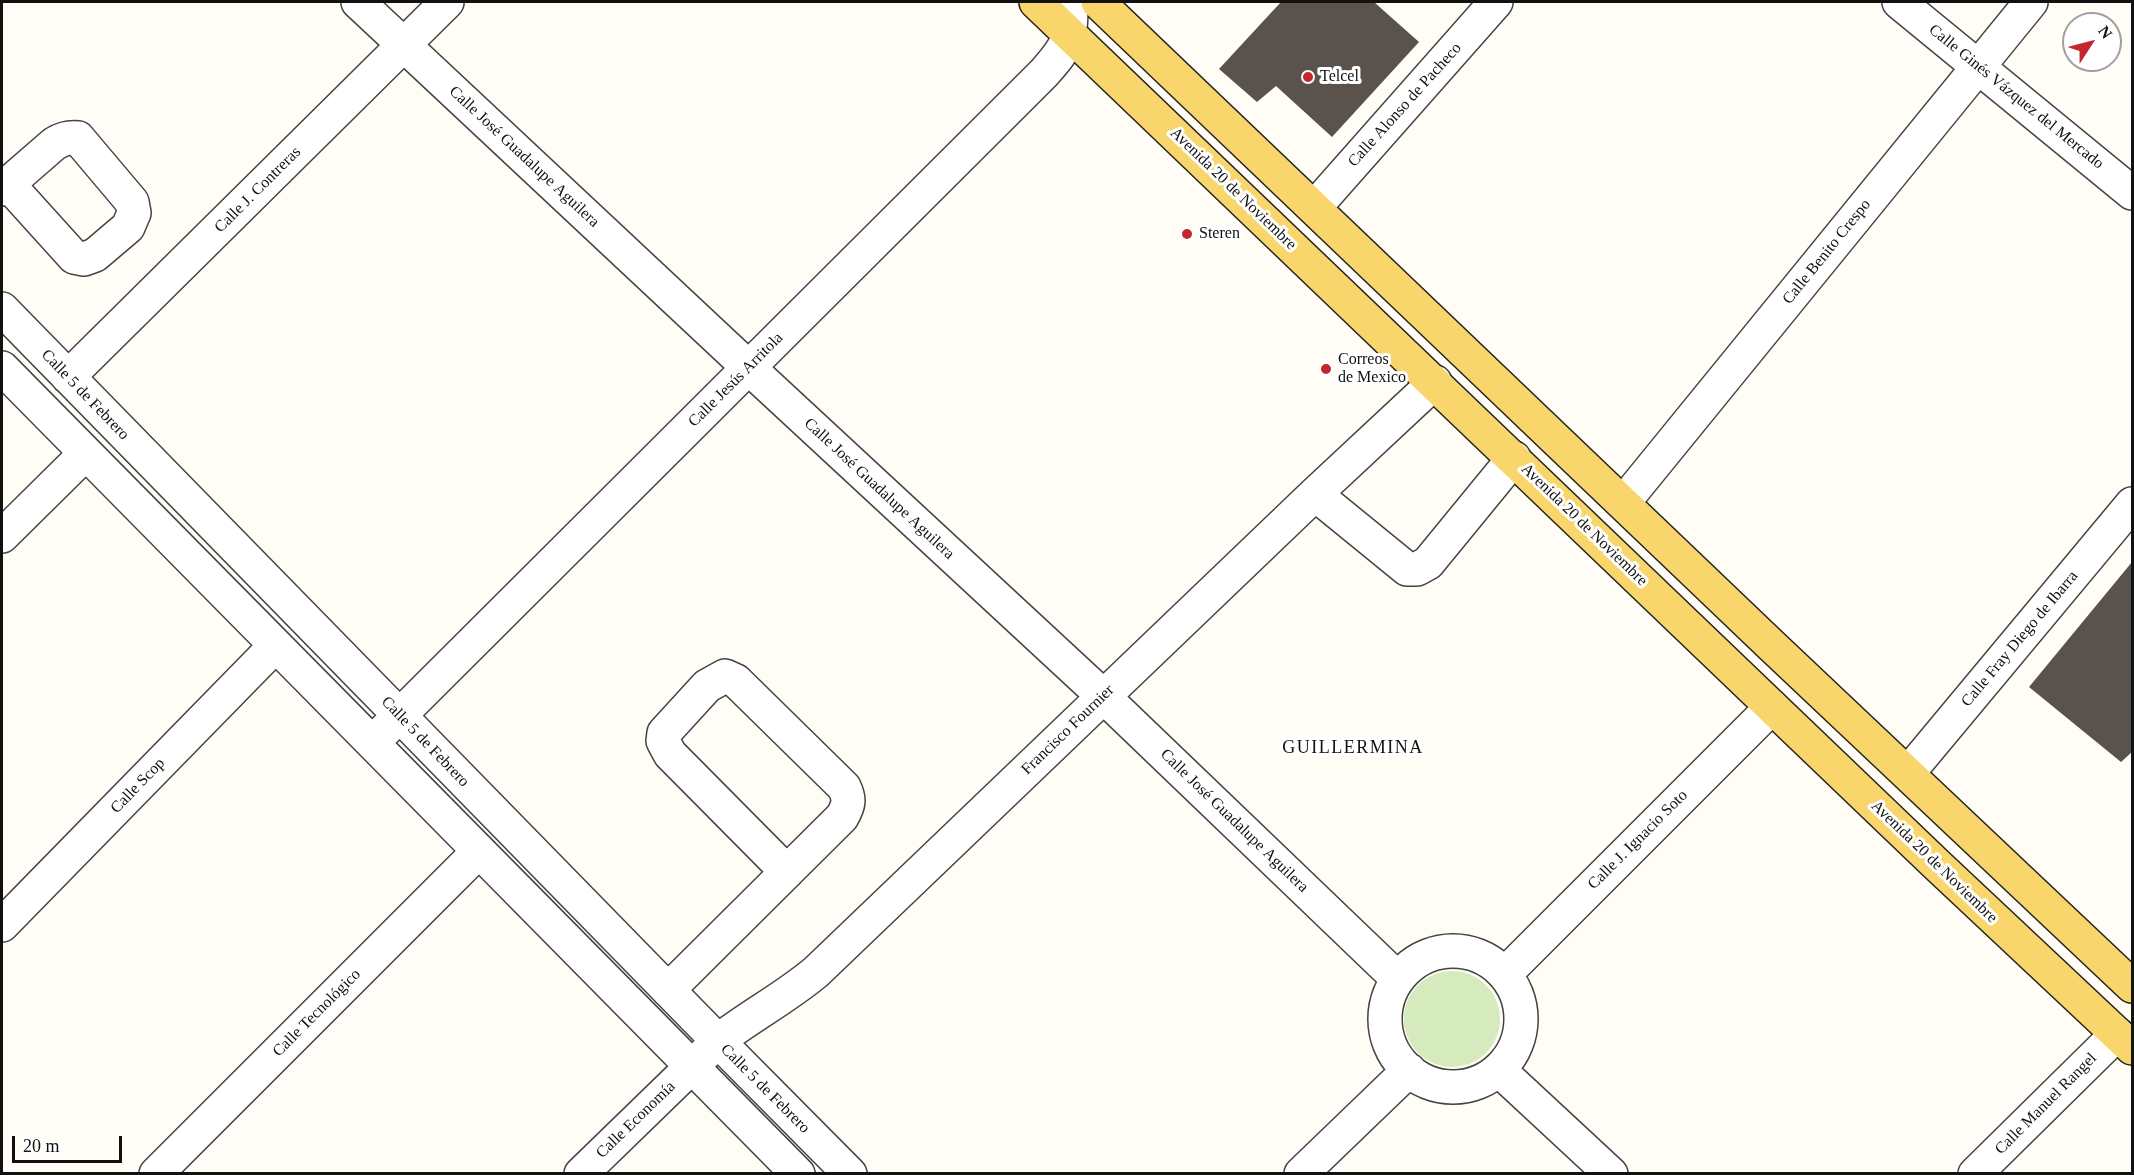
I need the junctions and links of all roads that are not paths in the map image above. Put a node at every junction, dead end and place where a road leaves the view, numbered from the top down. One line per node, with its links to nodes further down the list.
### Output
1 (358, 2): 10 (street, Calle José Guadalupe Aguilera)
2 (447, 2): 10 (street, Calle J. Contreras)
3 (1036, 2): 9 (main road, Avenida 20 de Noviembre)
4 (1071, 2): 9 (street, Calle Jesús Arritola)
5 (1098, 2): 13 (main road)
6 (1496, 2): 13 (street, Calle Alonso de Pacheco)
7 (1899, 2): 11 (street, Calle Ginés Vázquez del Mercado)
8 (2031, 2): 11 (street, Calle Benito Crespo)
9 (1071, 34): 16 (street, Calle Jesús Arritola); 18 (main road, Avenida 20 de Noviembre)
10 (404, 45): 16 (street, Calle José Guadalupe Aguilera); 17 (street, Calle J. Contreras)
11 (1978, 66): 12 (street, Calle Ginés Vázquez del Mercado); 22 (street, Calle Benito Crespo)
12 (2133, 193)
13 (1314, 207): 22 (main road)
14 (2, 309): 17 (street, Calle 5 de Febrero)
15 (2, 368): 19 (street)
16 (749, 368): 26 (street, Calle José Guadalupe Aguilera); 28 (street, Calle Jesús Arritola)
17 (68, 377): 28 (street, Calle 5 de Febrero)
18 (1435, 382): 20 (main road, Avenida 20 de Noviembre); 21 (street, Francisco Fournier)
19 (85, 454): 24 (street); 25 (street)
20 (1514, 458): 21 (street); 27 (main road, Avenida 20 de Noviembre)
21 (1315, 494): 26 (street, Francisco Fournier)
22 (1623, 503): 30 (main road)
23 (2133, 504): 30 (street, Calle Fray Diego de Ibarra)
24 (2, 536)
25 (275, 646): 29 (street); 33 (street, Calle Scop)
26 (1103, 696): 35 (street, Calle José Guadalupe Aguilera); 38 (street, Francisco Fournier)
27 (1772, 707): 34 (street, Calle J. Ignacio Soto); 39 (main road, Avenida 20 de Noviembre)
28 (399, 716): 29 (street, Calle Jesús Arritola); 37 (street, Calle 5 de Febrero)
29 (372, 744): 31 (street)
30 (1908, 773): 36 (main road)
31 (478, 852): 40 (street); 43 (street, Calle Tecnológico)
32 (787, 872): 32 (street); 37 (street)
33 (2, 925)
34 (1504, 974): 35 (street); 42 (street)
35 (1398, 979): 41 (street)
36 (2133, 986)
37 (668, 990): 38 (street, Calle 5 de Febrero)
38 (718, 1041): 40 (street, Francisco Fournier); 46 (street, Calle 5 de Febrero)
39 (2125, 1041): 49 (street, Calle Manuel Rangel)
40 (692, 1066): 44 (street, Calle Economía); 45 (street)
41 (1409, 1070): 42 (street); 47 (street)
42 (1499, 1070): 48 (street)
43 (156, 1173)
44 (581, 1173)
45 (798, 1173)
46 (850, 1173)
47 (1301, 1173)
48 (1611, 1173)
49 (1975, 1173)

